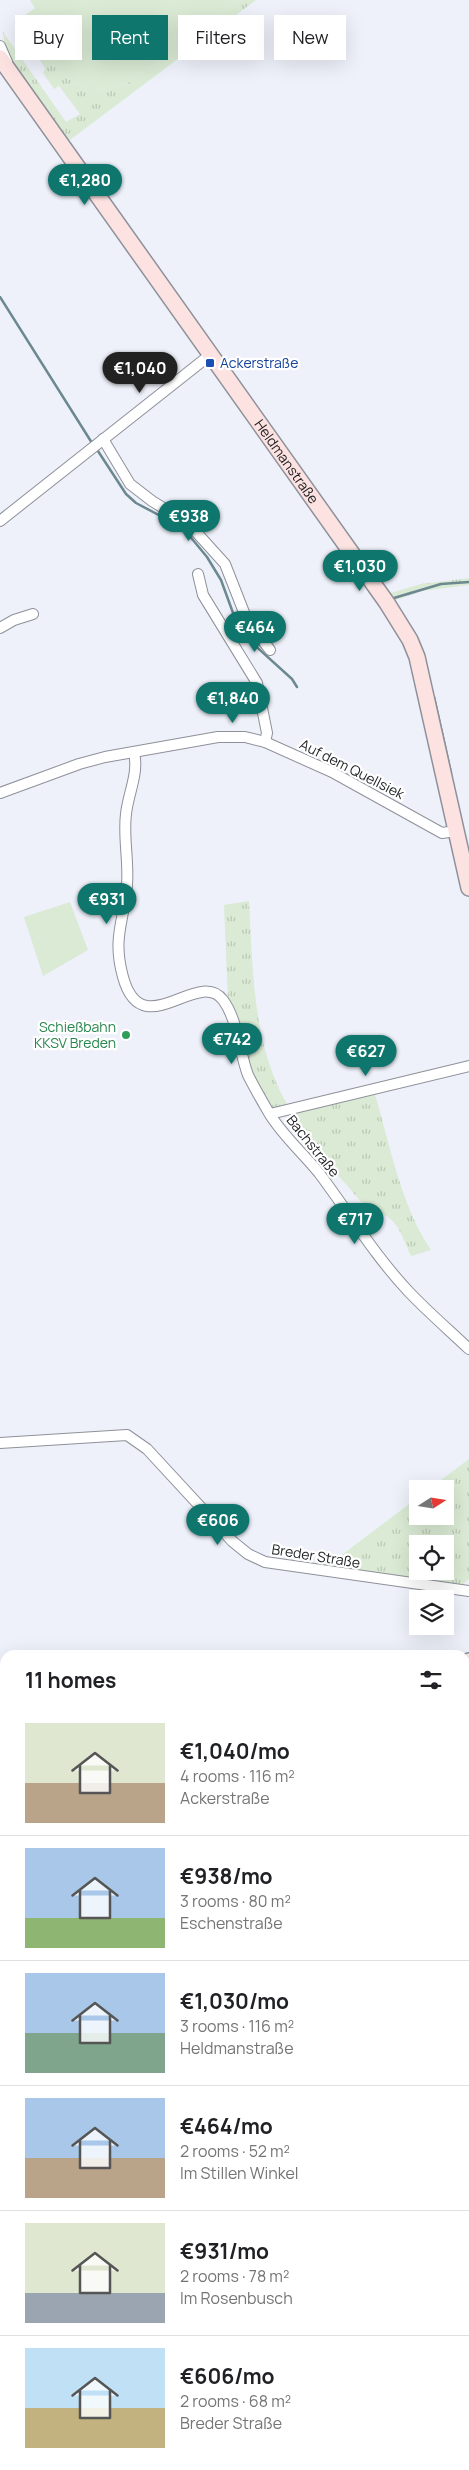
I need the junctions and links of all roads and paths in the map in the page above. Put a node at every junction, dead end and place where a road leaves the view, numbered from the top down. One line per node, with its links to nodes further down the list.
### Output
1 (0, 46): 3 (street, Heldmanstraße)
2 (0, 58): 3 (main road, Heldmanstraße)
3 (13, 77): 4 (main road, Heldmanstraße)
4 (210, 355): 5 (street); 14 (main road, Heldmanstraße)
5 (103, 440): 6 (street); 10 (street)
6 (0, 521)
7 (198, 574): 11 (street)
8 (33, 614): 9 (street)
9 (0, 628)
10 (270, 650)
11 (265, 742): 12 (street, Auf dem Quellsiek); 14 (street, Auf dem Quellsiek)
12 (134, 753): 13 (street, Auf dem Quellsiek); 17 (street)
13 (0, 793)
14 (456, 831): 15 (main road, Heldmanstraße)
15 (469, 888)
16 (469, 1066): 17 (street, Bachstraße)
17 (270, 1114): 18 (street, Bachstraße)
18 (469, 1349)
19 (0, 1443): 20 (street, Breder Straße)
20 (469, 1591)

